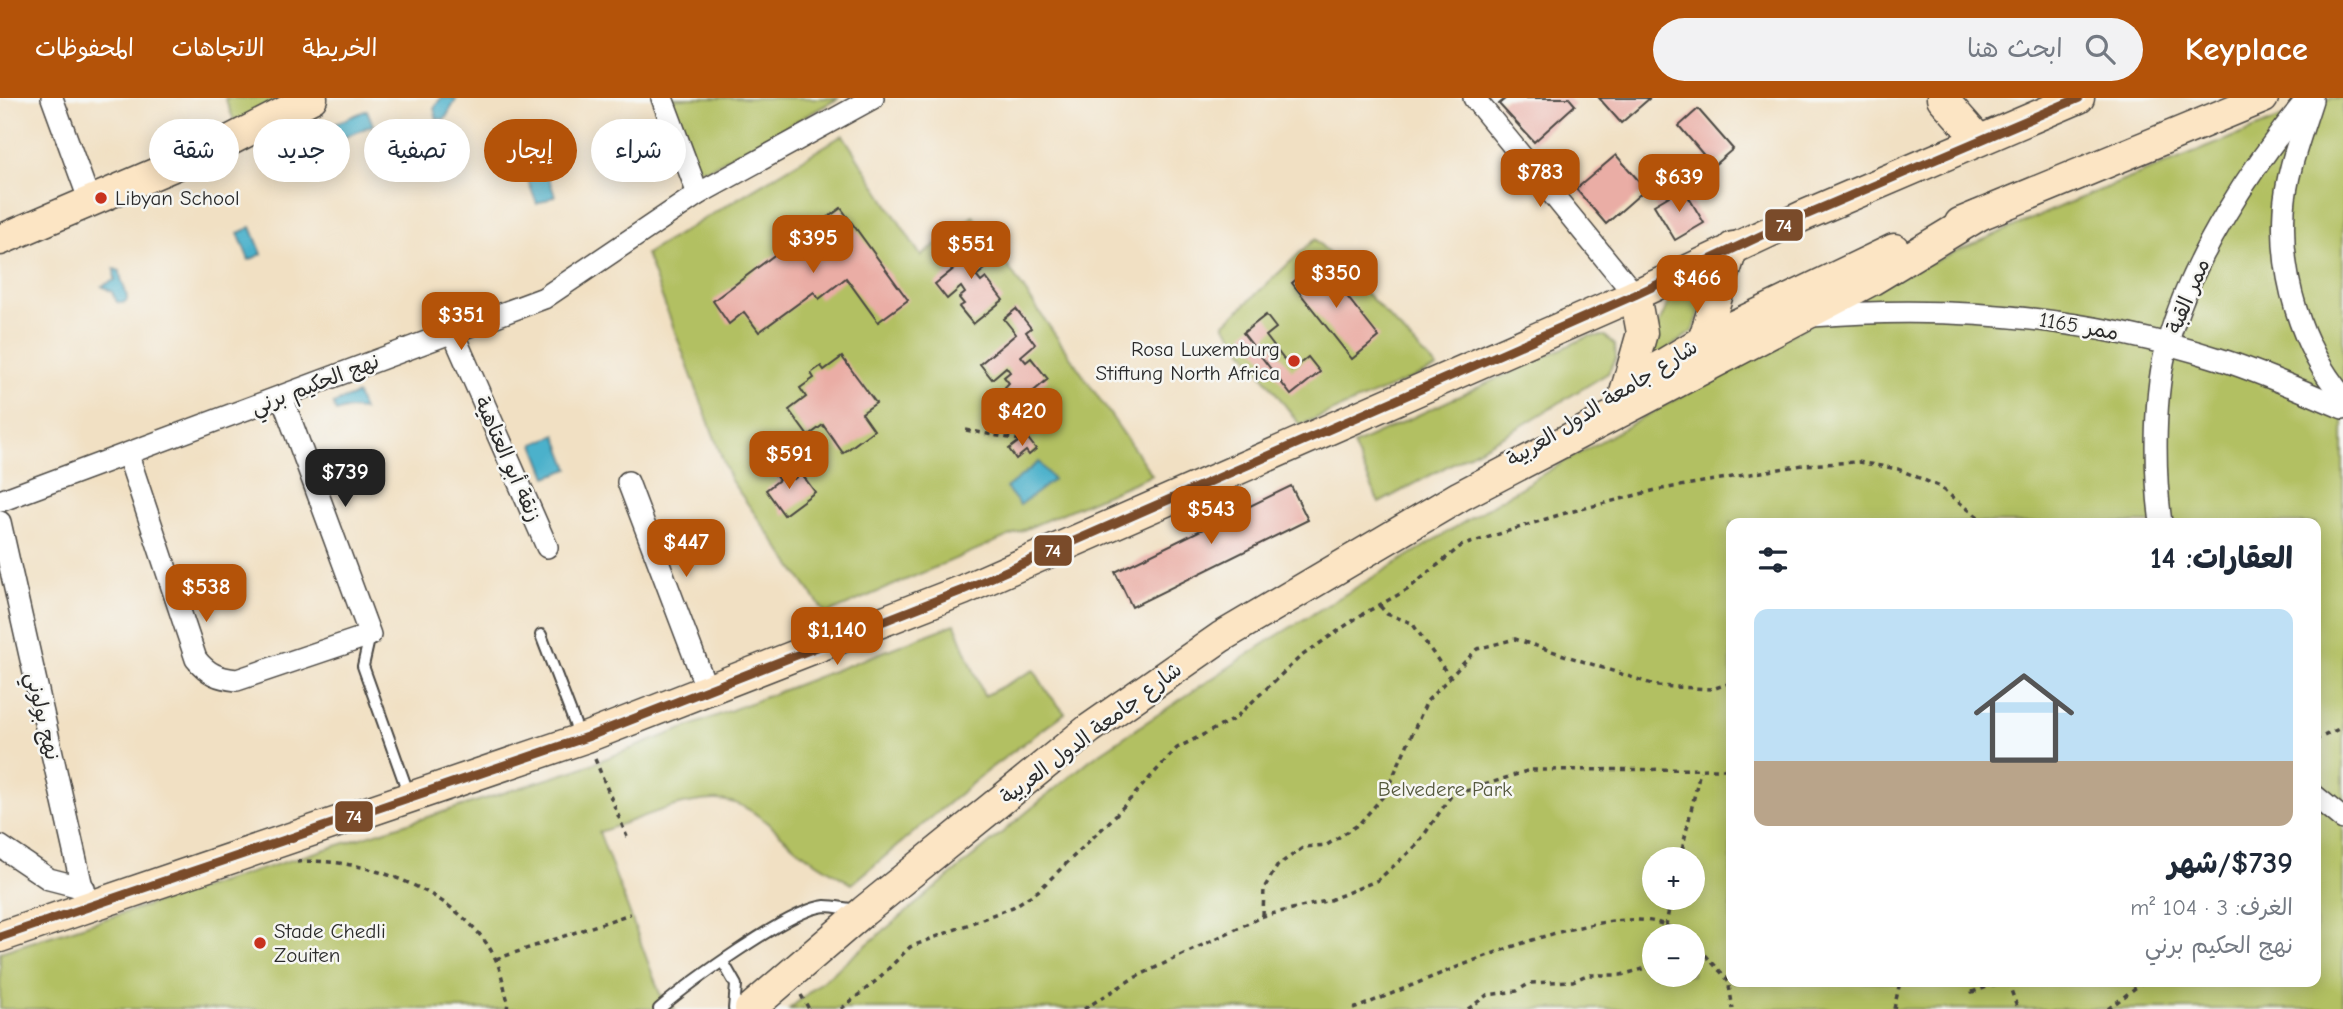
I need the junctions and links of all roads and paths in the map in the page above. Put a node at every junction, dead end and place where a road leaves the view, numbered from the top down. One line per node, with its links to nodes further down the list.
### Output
1 (52, 98): 12 (street)
2 (312, 98): 12 (street)
3 (662, 98): 11 (street)
4 (873, 98): 11 (street, نهج الحكيم برني)
5 (1942, 98): 10 (street)
6 (2079, 98): 10 (street)
7 (2263, 98): 13 (street, شارع جامعة الدول العربية)
8 (2310, 98): 20 (street, ممر القبة); 23 (street, ممر القبة)
9 (1477, 99): 16 (street)
10 (1979, 140): 15 (street)
11 (698, 194): 18 (street, نهج الحكيم برني)
12 (90, 202): 14 (street)
13 (1979, 216): 17 (street, شارع جامعة الدول العربية); 19 (street, شارع جامعة الدول العربية)
14 (0, 240)
15 (1734, 247): 16 (street); 19 (street)
16 (1635, 295): 24 (street); 40 (street)
17 (1803, 317): 20 (street, ممر 1165); 21 (street, شارع جامعة الدول العربية)
18 (453, 332): 22 (street, نهج الحكيم برني); 34 (street, زنقة أبو العتاهية)
19 (1704, 341): 21 (street); 24 (street, شارع جامعة الدول العربية)
20 (2167, 344): 25 (street, ممر 1165); 32 (street, ممر القبة)
21 (1688, 375): 24 (street, شارع جامعة الدول العربية)
22 (282, 397): 28 (street, نهج الحكيم برني); 36 (street)
23 (2343, 397)
24 (1623, 398): 55 (street, شارع جامعة الدول العربية)
25 (2343, 408)
26 (966, 430): 27 (path)
27 (1020, 440)
28 (128, 455): 30 (street, نهج الحكيم برني); 36 (street)
29 (628, 482): 40 (street)
30 (0, 501)
31 (1980, 518): 35 (path)
32 (2161, 518)
33 (0, 522): 54 (street, نهج بولوني)
34 (547, 547)
35 (1379, 605): 38 (path); 75 (path)
36 (370, 635): 47 (lane)
37 (541, 635): 43 (lane)
38 (1449, 676): 39 (path); 57 (path)
39 (1726, 685)
40 (707, 690): 43 (street)
41 (2343, 727): 42 (path)
42 (2321, 737)
43 (581, 739): 47 (street)
44 (1726, 769): 45 (path)
45 (1700, 771): 52 (path); 57 (path)
46 (602, 777): 50 (path)
47 (410, 798): 54 (street)
48 (2321, 801): 49 (street)
49 (2343, 819)
50 (627, 836)
51 (0, 846): 54 (street)
52 (1683, 847)
53 (294, 863): 61 (path)
54 (85, 899): 59 (street)
55 (864, 911): 62 (lane); 74 (street, شارع جامعة الدول العربية)
56 (630, 914): 61 (path)
57 (1263, 916): 76 (path)
58 (1660, 924): 77 (path)
59 (0, 937)
60 (1705, 954): 64 (path)
61 (496, 959): 71 (path)
62 (723, 962): 72 (lane); 73 (lane)
63 (1642, 969): 78 (path)
64 (1726, 978)
65 (1729, 987): 79 (path)
66 (1899, 987): 80 (path)
67 (1972, 987): 68 (path)
68 (1988, 987)
69 (2007, 987): 81 (path)
70 (2137, 987): 82 (path)
71 (507, 1009)
72 (659, 1009)
73 (734, 1009)
74 (750, 1009)
75 (841, 1009)
76 (1084, 1009)
77 (1353, 1009)
78 (1468, 1009)
79 (1733, 1009)
80 (1894, 1009)
81 (2018, 1009)
82 (2108, 1009)

